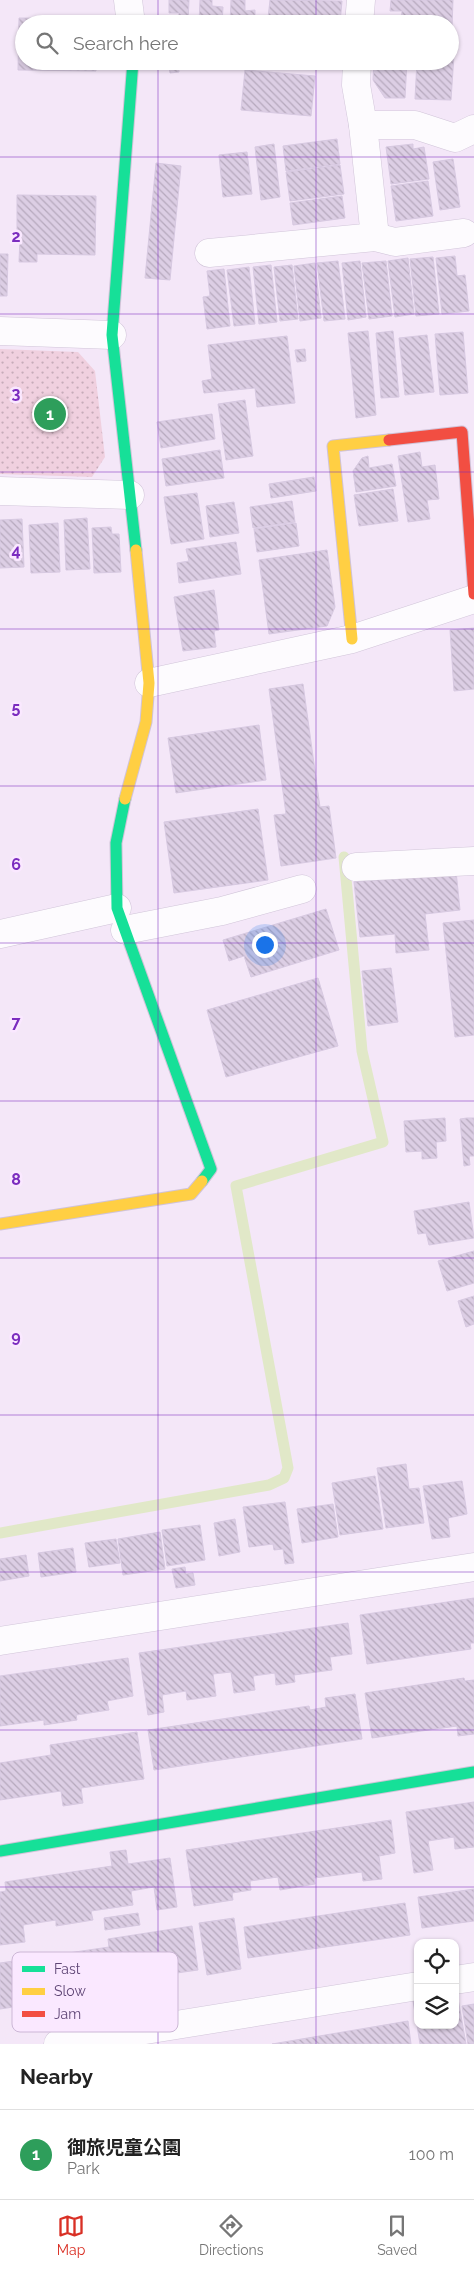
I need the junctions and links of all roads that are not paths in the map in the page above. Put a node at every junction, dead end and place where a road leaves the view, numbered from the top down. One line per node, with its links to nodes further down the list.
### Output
1 (128, 0): 3 (street)
2 (361, 0): 4 (street)
3 (129, 15)
4 (360, 15)
5 (132, 70): 13 (street)
6 (357, 70): 7 (street)
7 (363, 125): 8 (street); 10 (street)
8 (474, 129)
9 (464, 233): 10 (street)
10 (375, 237): 11 (street)
11 (209, 253)
12 (0, 330): 13 (street)
13 (112, 335): 15 (street)
14 (0, 491): 15 (street)
15 (130, 495): 19 (street)
16 (474, 594): 18 (street)
17 (474, 599): 18 (street)
18 (352, 638): 19 (street)
19 (150, 683): 23 (street)
20 (474, 861): 21 (street)
21 (356, 867)
22 (302, 889): 23 (street)
23 (121, 919): 24 (street); 25 (street)
24 (0, 934)
25 (0, 1224)
26 (474, 1566): 27 (street)
27 (0, 1641)
28 (474, 1772): 29 (street)
29 (0, 1851)
30 (474, 1977): 31 (street)
31 (459, 1979)
32 (414, 1987): 33 (street)
33 (178, 2025)
34 (132, 2032): 35 (street)
35 (58, 2044)

